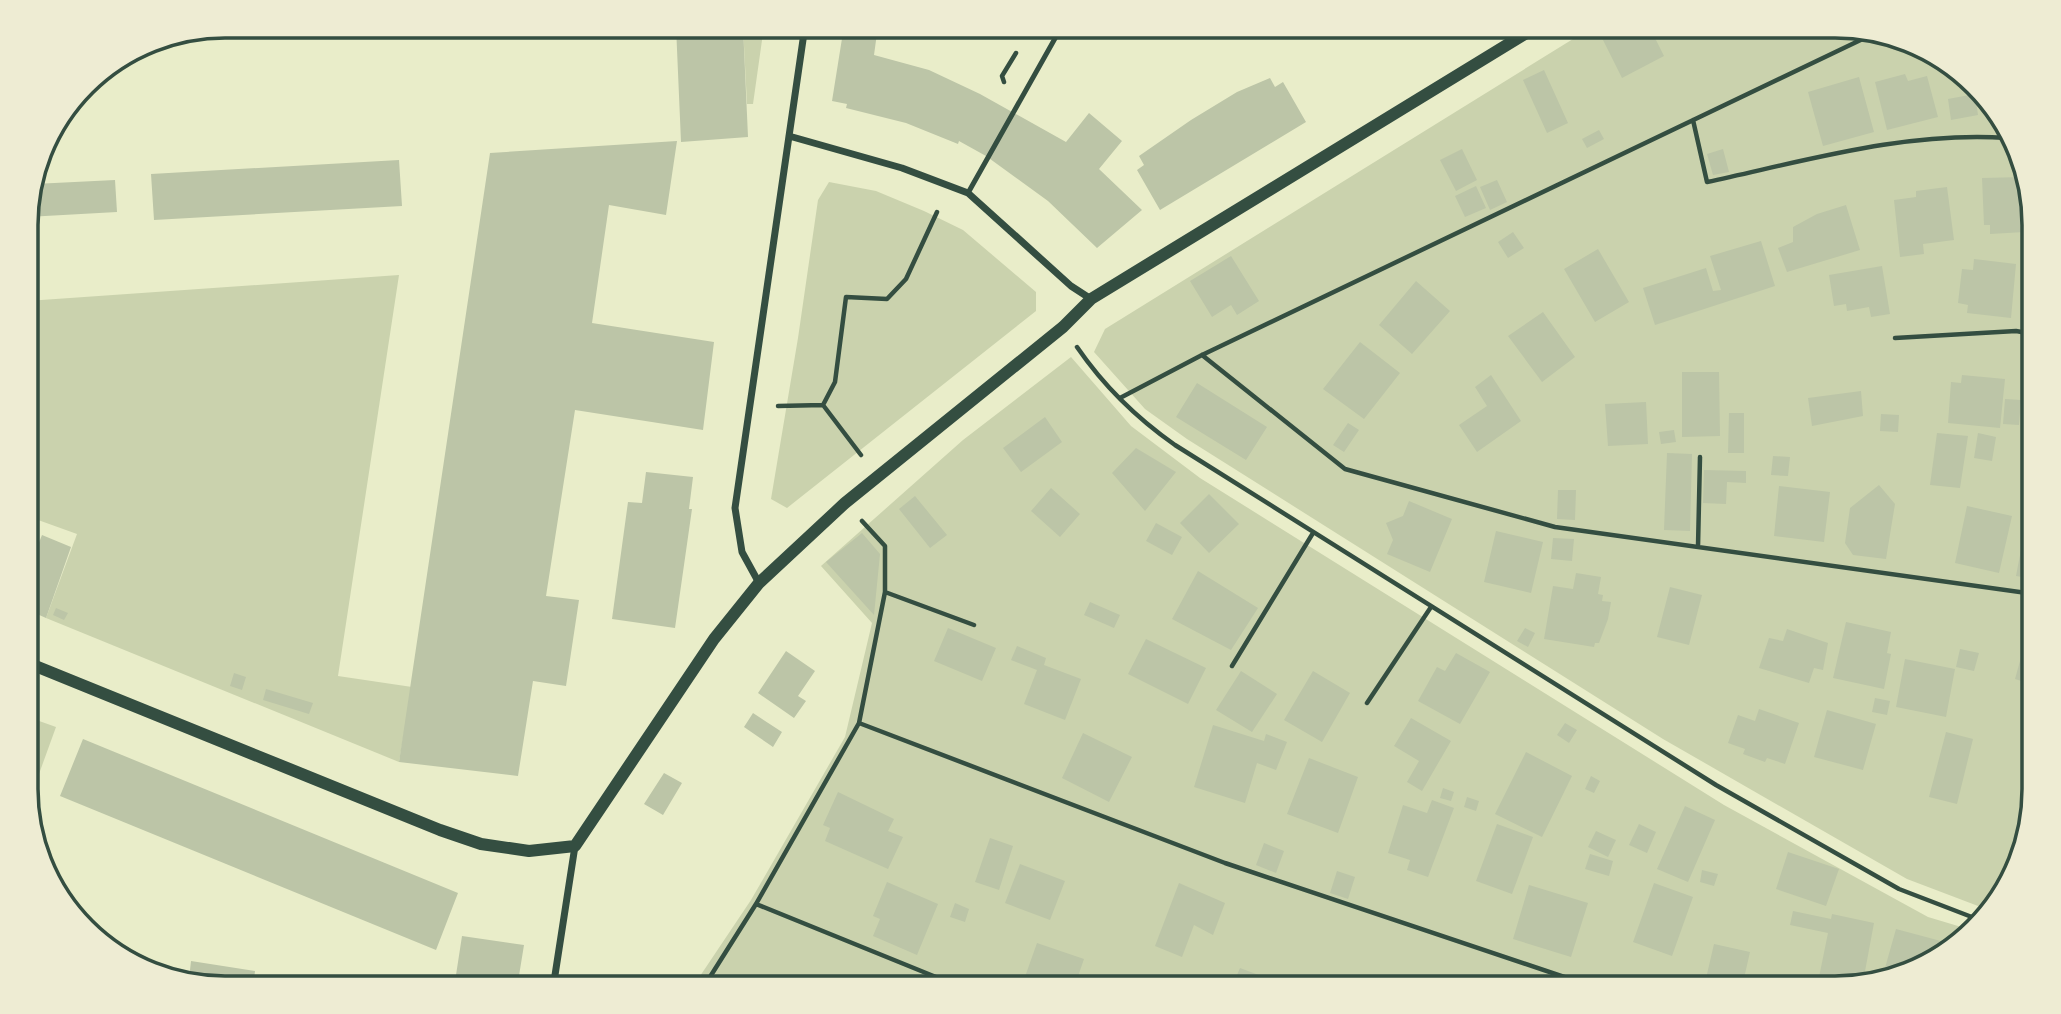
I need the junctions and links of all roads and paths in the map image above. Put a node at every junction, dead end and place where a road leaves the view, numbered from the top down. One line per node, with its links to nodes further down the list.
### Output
1 (1055, 38): 8 (lane)
2 (1518, 38): 10 (street)
3 (803, 39): 6 (street)
4 (1859, 40): 5 (path)
5 (1693, 120): 7 (path); 14 (path)
6 (789, 136): 8 (street); 23 (street)
7 (2000, 137)
8 (968, 192): 10 (street)
9 (937, 212): 16 (path)
10 (1091, 299): 11 (street)
11 (1063, 327): 15 (path); 20 (street)
12 (2022, 332): 13 (path)
13 (1895, 338)
14 (1202, 355): 15 (path); 22 (path)
15 (1120, 398): 21 (path)
16 (823, 405): 17 (path); 18 (path)
17 (778, 407)
18 (861, 455)
19 (1700, 457): 22 (path)
20 (845, 503): 23 (street); 24 (path)
21 (1313, 533): 26 (path); 28 (path)
22 (1698, 547): 25 (path)
23 (759, 583): 32 (street)
24 (885, 592): 27 (path); 31 (path)
25 (2022, 592)
26 (1431, 607): 30 (path); 34 (path)
27 (974, 625)
28 (1232, 666)
29 (38, 667): 32 (street)
30 (1367, 703)
31 (859, 723): 33 (path); 35 (path)
32 (575, 846): 36 (street)
33 (756, 904): 37 (path); 38 (path)
34 (1971, 917)
35 (1559, 975)
36 (556, 976)
37 (711, 976)
38 (932, 976)

